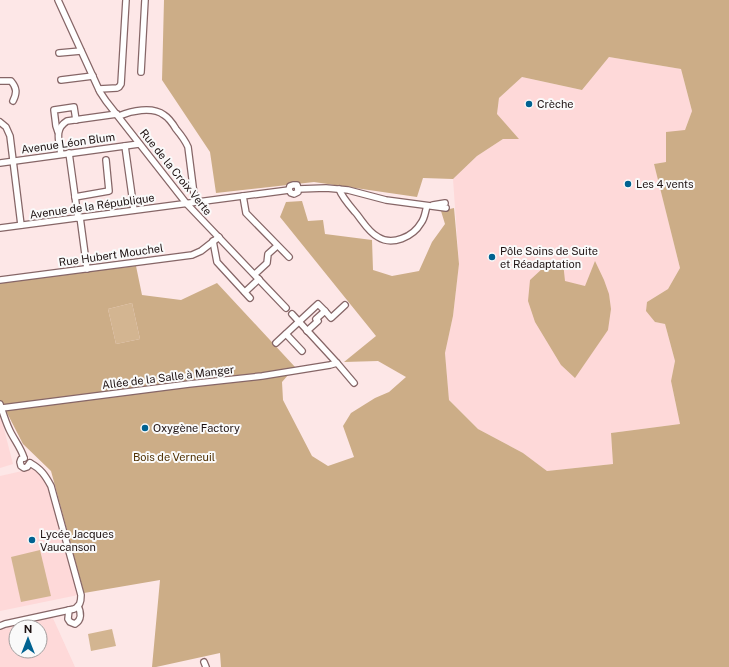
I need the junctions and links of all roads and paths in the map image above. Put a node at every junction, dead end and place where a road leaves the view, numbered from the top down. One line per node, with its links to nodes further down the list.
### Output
1 (58, 0): 4 (street, Rue de la Croix Verte)
2 (126, 0): 10 (street)
3 (145, 0): 6 (street)
4 (81, 51): 5 (street); 7 (street, Rue de la Croix Verte)
5 (59, 53)
6 (141, 72)
7 (93, 76): 8 (street); 10 (street, Rue de la Croix Verte)
8 (61, 80)
9 (0, 81): 11 (street)
10 (99, 89): 12 (street, Rue de la Croix Verte)
11 (13, 101)
12 (118, 115): 13 (street); 16 (street, Rue de la Croix Verte); 26 (street)
13 (76, 120): 15 (street); 15 (street)
14 (0, 122): 21 (street)
15 (58, 132): 19 (street)
16 (139, 144): 17 (street, Avenue Léon Blum); 27 (street, Rue de la Croix Verte)
17 (125, 146): 18 (street, Avenue Léon Blum); 30 (street)
18 (69, 153): 19 (street, Avenue Léon Blum); 24 (street)
19 (61, 154): 21 (street, Avenue Léon Blum)
20 (106, 160): 24 (street)
21 (13, 161): 22 (street, Avenue Léon Blum); 32 (street)
22 (0, 163)
23 (339, 189): 25 (street, Avenue de la République); 28 (street); 28 (street)
24 (75, 196): 31 (street)
25 (243, 196): 26 (street, Avenue de la République); 36 (street)
26 (195, 202): 27 (street, Avenue de la République)
27 (186, 203): 30 (street, Avenue de la République); 34 (street, Rue de la Croix Verte)
28 (427, 206): 29 (street)
29 (445, 206)
30 (134, 210): 31 (street, Avenue de la République)
31 (79, 218): 32 (street, Avenue de la République); 38 (street)
32 (22, 225): 33 (street, Avenue de la République)
33 (0, 228)
34 (219, 237): 35 (street, Rue Hubert Mouchel); 39 (street, Rue de la Croix Verte)
35 (213, 242): 38 (street, Rue Hubert Mouchel); 41 (street)
36 (277, 246): 37 (street); 39 (street)
37 (289, 257)
38 (87, 269): 40 (street, Rue Hubert Mouchel)
39 (257, 276): 41 (street); 44 (street, Rue de la Croix Verte)
40 (0, 280)
41 (245, 292): 42 (street)
42 (250, 298)
43 (345, 306): 45 (street)
44 (286, 308)
45 (325, 311): 47 (street); 48 (street)
46 (292, 314): 47 (street)
47 (298, 321): 48 (street); 49 (street)
48 (308, 331): 52 (street)
49 (286, 334): 50 (street); 51 (street)
50 (276, 343)
51 (302, 352)
52 (337, 363): 53 (street); 54 (street, Allée de la Salle à Manger)
53 (354, 383)
54 (1, 406): 55 (street)
55 (24, 458): 56 (street); 56 (street)
56 (30, 463): 57 (street)
57 (78, 606): 58 (street); 58 (street)
58 (69, 610): 59 (street)
59 (0, 626)

